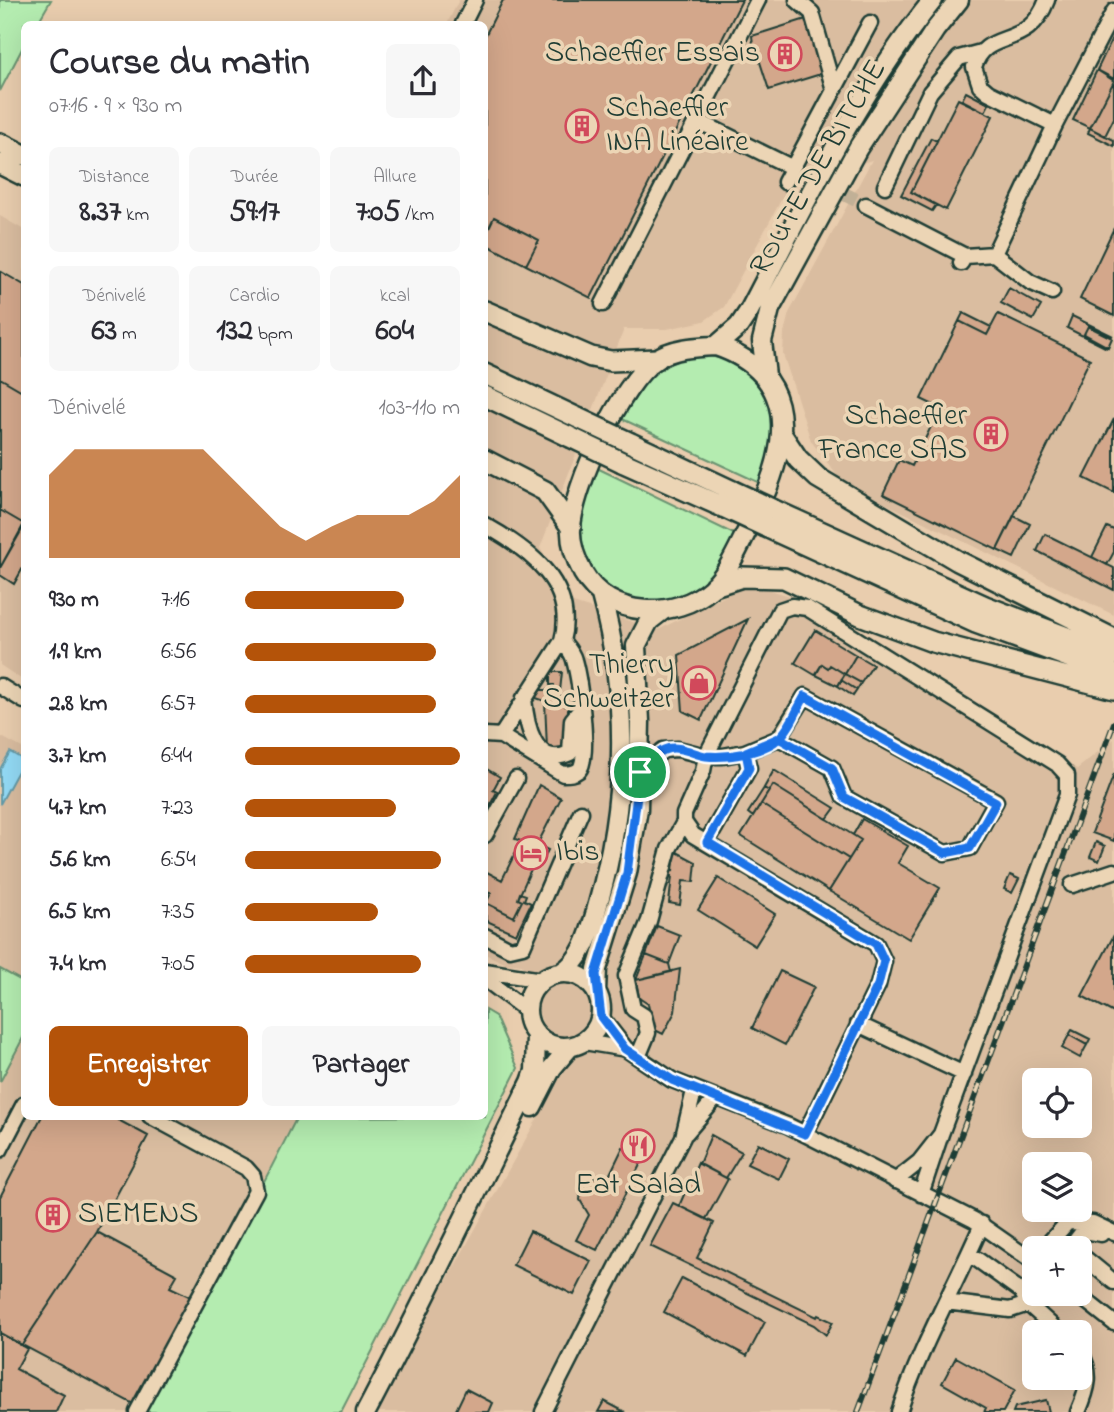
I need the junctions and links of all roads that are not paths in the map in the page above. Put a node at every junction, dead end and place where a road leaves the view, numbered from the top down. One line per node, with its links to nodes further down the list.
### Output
1 (475, 0): 8 (street)
2 (758, 0): 12 (street)
3 (797, 0): 11 (street)
4 (933, 0): 26 (main road, ROUTE DE BITCHE)
5 (960, 0): 29 (main road, ROUTE DE BITCHE)
6 (1044, 2): 10 (street)
7 (1114, 11): 13 (street)
8 (464, 21)
9 (870, 23): 11 (street)
10 (981, 52): 13 (street); 20 (street)
11 (834, 90): 19 (street)
12 (698, 121): 17 (street); 24 (street)
13 (1055, 125): 22 (street)
14 (0, 143): 15 (highway)
15 (21, 154)
16 (0, 164): 18 (highway)
17 (786, 165)
18 (21, 174)
19 (785, 182)
20 (886, 186)
21 (866, 205): 22 (street)
22 (994, 254): 23 (street)
23 (1052, 292)
24 (603, 304)
25 (488, 312): 27 (highway)
26 (716, 346): 27 (main road); 29 (main road)
27 (657, 359): 37 (main road)
28 (488, 376): 31 (highway)
29 (766, 376): 32 (main road)
30 (488, 397): 31 (highway)
31 (574, 427): 34 (highway, bridge); 34 (highway, bridge)
32 (782, 435): 38 (main road); 41 (highway)
33 (488, 462): 37 (highway)
34 (729, 499): 35 (highway, bridge)
35 (770, 519): 43 (highway); 44 (highway)
36 (488, 527): 42 (street)
37 (571, 527): 39 (main road)
38 (714, 586): 40 (main road); 46 (highway)
39 (601, 595): 40 (main road); 65 (main road)
40 (662, 611): 55 (main road)
41 (1114, 639)
42 (562, 641): 47 (street); 49 (street)
43 (1114, 655)
44 (1114, 674)
45 (0, 686): 48 (street)
46 (1114, 689)
47 (524, 698): 49 (street); 51 (street)
48 (21, 699)
49 (581, 709): 51 (street)
50 (488, 735): 51 (street)
51 (501, 736)
52 (779, 738): 52 (street); 53 (street)
53 (750, 751): 54 (street); 60 (street)
54 (706, 756): 55 (street); 58 (street); 75 (street)
55 (640, 772): 68 (main road)
56 (516, 779): 59 (street)
57 (580, 813): 63 (street)
58 (684, 821): 60 (street); 74 (street)
59 (488, 830)
60 (707, 842): 71 (street)
61 (1114, 871): 62 (street)
62 (1072, 885)
63 (488, 937)
64 (488, 971): 66 (street)
65 (561, 973): 66 (main road); 68 (main road)
66 (542, 980): 69 (main road)
67 (488, 981): 69 (street)
68 (596, 991): 70 (main road)
69 (527, 1011): 72 (main road)
70 (601, 1017): 73 (main road); 74 (street)
71 (858, 1024): 75 (street); 80 (street)
72 (536, 1035): 73 (main road); 97 (main road)
73 (576, 1045): 74 (street); 97 (main road)
74 (632, 1053): 76 (street)
75 (964, 1074): 81 (street)
76 (694, 1091): 77 (street); 82 (street)
77 (716, 1098): 80 (street); 82 (street)
78 (21, 1110): 83 (street)
79 (157, 1120): 106 (street)
80 (805, 1134): 84 (street)
81 (941, 1134): 84 (street); 85 (street)
82 (683, 1137): 108 (street)
83 (0, 1150)
84 (895, 1181): 85 (street)
85 (922, 1194): 86 (street)
86 (982, 1224): 93 (street); 94 (street)
87 (1060, 1228): 88 (street); 89 (street); 90 (street)
88 (1114, 1233)
89 (1054, 1236)
90 (1066, 1236)
91 (1079, 1236): 92 (street)
92 (1114, 1242)
93 (972, 1250): 98 (street); 99 (street)
94 (1022, 1252)
95 (1092, 1264): 96 (street)
96 (1114, 1282)
97 (434, 1284): 107 (main road)
98 (1022, 1293)
99 (946, 1302): 100 (street); 109 (street)
100 (1022, 1306)
101 (1030, 1306): 103 (street)
102 (1092, 1306): 104 (street)
103 (1046, 1320)
104 (1114, 1323)
105 (1088, 1390): 110 (street)
106 (137, 1412)
107 (366, 1412)
108 (543, 1412)
109 (899, 1412)
110 (1078, 1412)

